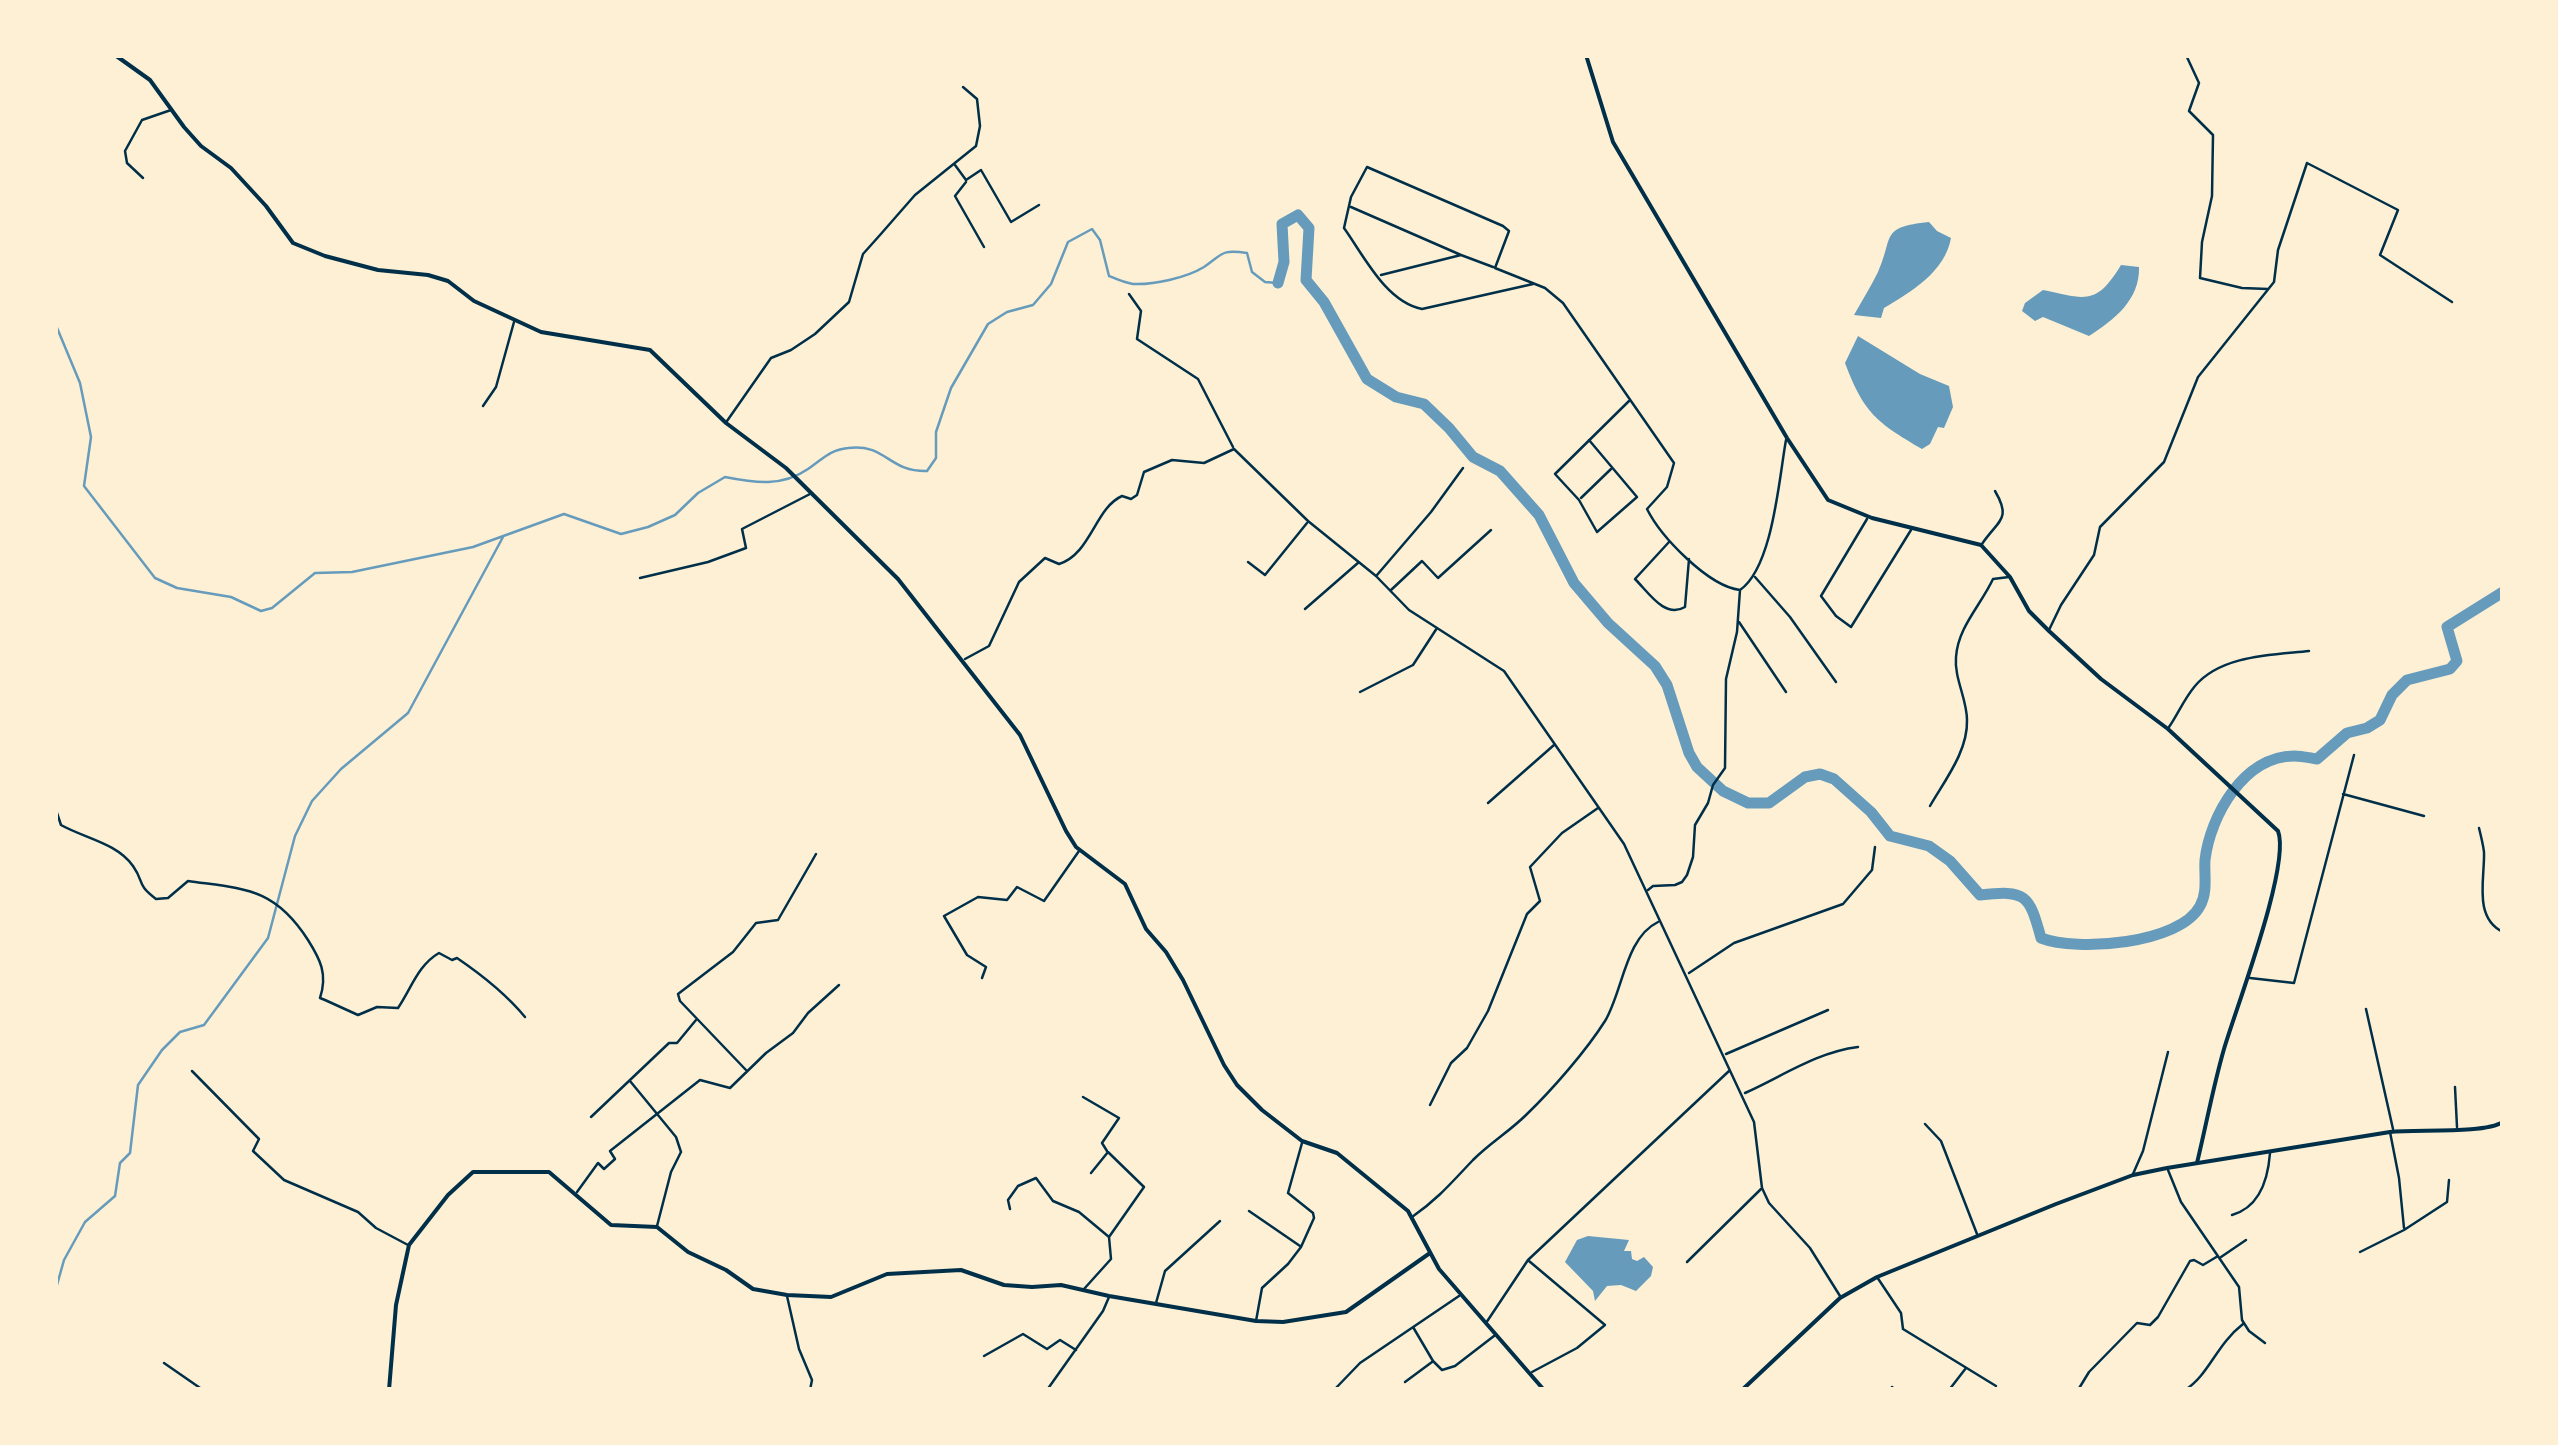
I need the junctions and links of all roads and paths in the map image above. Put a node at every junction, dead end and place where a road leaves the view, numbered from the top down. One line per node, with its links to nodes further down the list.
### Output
1 (115, 55): 5 (street)
2 (1586, 55): 23 (street)
3 (2186, 55): 16 (street)
4 (963, 87): 6 (street)
5 (172, 110): 7 (street); 19 (street)
6 (954, 164): 8 (street); 22 (street)
7 (144, 178)
8 (966, 180): 9 (street); 11 (street)
9 (1039, 205)
10 (1349, 206): 12 (street); 13 (street); 14 (street)
11 (984, 247)
12 (1461, 255): 13 (street); 14 (street)
13 (1495, 268): 15 (street)
14 (1378, 275): 15 (street)
15 (1534, 284): 20 (street)
16 (2269, 289): 18 (street); 49 (street)
17 (1129, 294): 25 (street)
18 (2452, 302)
19 (514, 322): 21 (street); 22 (street)
20 (1630, 400): 24 (street); 35 (street)
21 (483, 406)
22 (726, 422): 29 (street)
23 (1787, 438): 31 (street); 41 (street)
24 (1589, 440): 27 (street); 30 (street)
25 (1234, 449): 32 (street); 51 (street)
26 (1463, 468): 40 (street)
27 (1612, 468): 30 (street); 30 (street)
28 (1996, 491): 36 (street)
29 (811, 494): 43 (street); 51 (street)
30 (1580, 500)
31 (1868, 517): 33 (street); 33 (street)
32 (1308, 521): 38 (street); 39 (street)
33 (1912, 529): 36 (street)
34 (1491, 530): 44 (street)
35 (1670, 541): 37 (street); 37 (street)
36 (1982, 545): 42 (street)
37 (1689, 558): 45 (street)
38 (1248, 562)
39 (1360, 562): 40 (street); 46 (street)
40 (1376, 576): 44 (street)
41 (1754, 576): 45 (street); 52 (street)
42 (2010, 577): 49 (street); 60 (street)
43 (640, 578)
44 (1391, 590): 48 (street)
45 (1740, 590): 47 (street)
46 (1304, 608)
47 (1738, 620): 54 (street); 68 (street)
48 (1438, 627): 53 (street); 56 (street)
49 (2048, 631): 55 (street)
50 (2309, 651): 55 (street)
51 (963, 660): 66 (street)
52 (1836, 682)
53 (1360, 692)
54 (1786, 692)
55 (2168, 728): 73 (street)
56 (1556, 744): 59 (street); 62 (street)
57 (2354, 754): 58 (street)
58 (2342, 794): 63 (street); 73 (street)
59 (1488, 803)
60 (1930, 806)
61 (55, 807): 77 (street)
62 (1599, 807): 68 (street); 89 (street)
63 (2424, 816)
64 (2479, 828): 70 (street)
65 (1875, 847): 71 (street)
66 (1080, 850): 72 (street); 96 (street)
67 (816, 854): 78 (street)
68 (1646, 892): 69 (street)
69 (1660, 921): 71 (street); 109 (street)
70 (2503, 932)
71 (1687, 974): 81 (street)
72 (982, 978)
73 (2248, 978): 99 (street)
74 (838, 985): 84 (street)
75 (2366, 1009): 95 (street)
76 (1828, 1010): 81 (street)
77 (525, 1017)
78 (697, 1019): 84 (street); 85 (street)
79 (1858, 1047): 87 (street)
80 (2168, 1052): 102 (street)
81 (1724, 1055): 83 (street)
82 (192, 1070): 116 (street)
83 (1730, 1070): 87 (street); 121 (street)
84 (747, 1072): 90 (street)
85 (630, 1081): 90 (street); 91 (street)
86 (2455, 1087): 94 (street)
87 (1742, 1094): 104 (street)
88 (1084, 1096): 97 (street)
89 (1430, 1105)
90 (659, 1115): 105 (street); 111 (street)
91 (592, 1117)
92 (2503, 1122): 94 (street)
93 (1924, 1124): 114 (street)
94 (2457, 1128): 95 (street)
95 (2392, 1131): 98 (street); 112 (street)
96 (1302, 1141): 109 (street); 117 (street)
97 (1108, 1152): 101 (street); 113 (street)
98 (2270, 1152): 99 (street); 108 (street)
99 (2197, 1164): 100 (street)
100 (2167, 1168): 102 (street); 120 (street)
101 (1091, 1173)
102 (2132, 1175): 114 (street)
103 (2449, 1180): 112 (street)
104 (1762, 1188): 122 (street); 128 (street)
105 (576, 1193): 111 (street); 116 (street)
106 (1010, 1209): 113 (street)
107 (1249, 1211): 117 (street)
108 (2232, 1215)
109 (1412, 1217): 119 (street)
110 (1220, 1221): 129 (street)
111 (657, 1227): 125 (street)
112 (2404, 1230): 118 (street)
113 (1109, 1238): 124 (street)
114 (1978, 1238): 123 (street)
115 (2246, 1240): 120 (street)
116 (409, 1245): 145 (street)
117 (1301, 1247): 130 (street)
118 (2360, 1252)
119 (1430, 1254): 127 (street); 130 (street)
120 (2219, 1257): 132 (street); 152 (street)
121 (1528, 1260): 131 (street); 141 (street)
122 (1687, 1262)
123 (1877, 1277): 128 (street); 140 (street)
124 (1084, 1289): 125 (street); 126 (street)
125 (787, 1295): 146 (street)
126 (1110, 1296): 129 (street); 136 (street)
127 (1460, 1296): 131 (street); 133 (street)
128 (1840, 1298): 150 (street)
129 (1156, 1303): 130 (street)
130 (1256, 1320)
131 (1485, 1324): 134 (street)
132 (2245, 1324): 135 (street); 153 (street)
133 (1413, 1327): 138 (street); 148 (street)
134 (1496, 1335): 138 (street); 141 (street)
135 (2265, 1342)
136 (1076, 1350): 137 (street); 147 (street)
137 (984, 1356)
138 (1433, 1361): 142 (street)
139 (164, 1363): 144 (street)
140 (1966, 1368): 143 (street); 151 (street)
141 (1531, 1373): 149 (street)
142 (1405, 1382)
143 (1996, 1386)
144 (203, 1390)
145 (389, 1390)
146 (810, 1390)
147 (1047, 1390)
148 (1334, 1390)
149 (1544, 1390)
150 (1742, 1390)
151 (1950, 1390)
152 (2078, 1390)
153 (2185, 1390)

